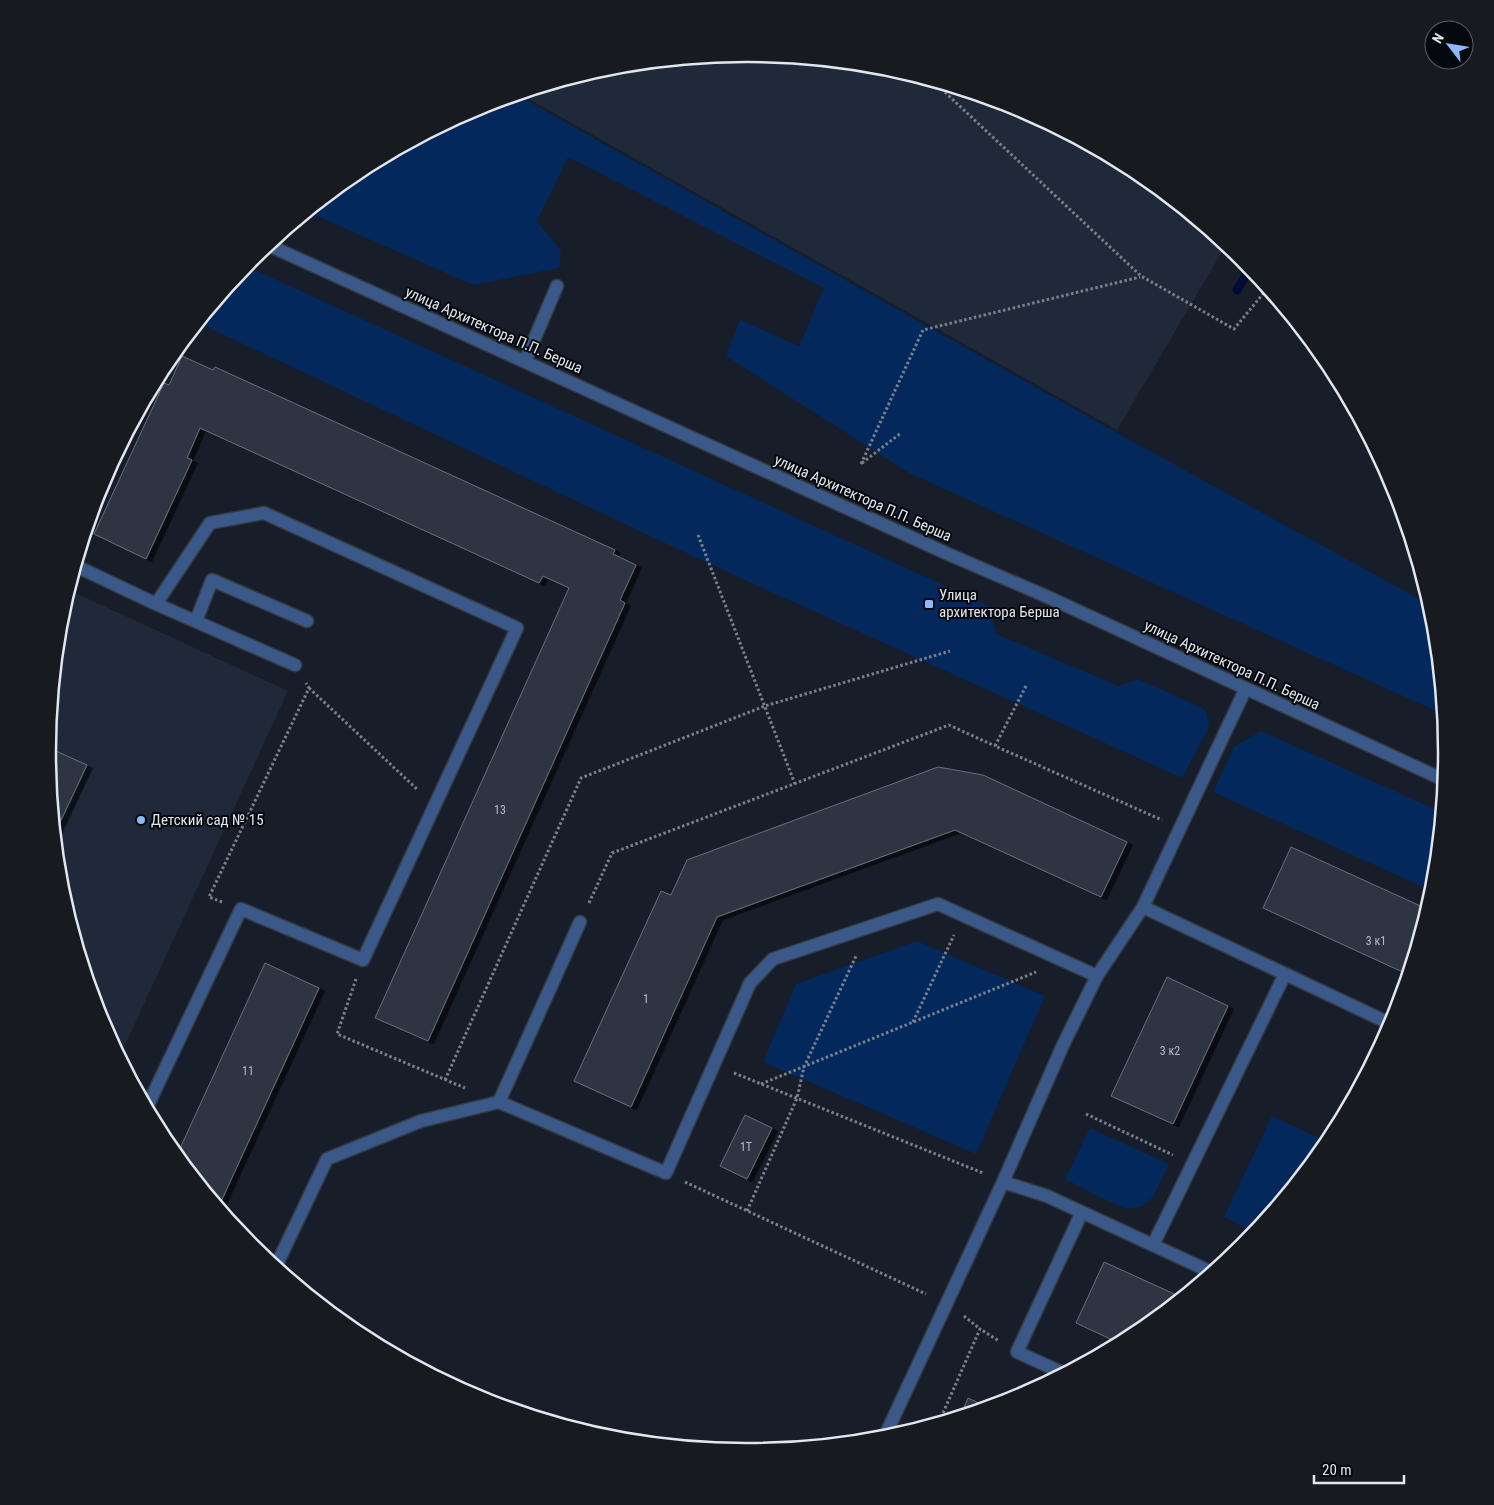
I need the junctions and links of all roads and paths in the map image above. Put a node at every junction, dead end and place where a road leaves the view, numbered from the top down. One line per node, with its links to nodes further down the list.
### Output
1 (943, 90): 3 (path)
2 (276, 248): 6 (street, улица Архитектора П.П. Берша)
3 (1141, 276): 5 (path); 7 (path)
4 (557, 286): 6 (street)
5 (1263, 294)
6 (525, 361): 17 (street, улица Архитектора П.П. Берша)
7 (901, 433)
8 (698, 535): 18 (path)
9 (82, 569): 10 (street)
10 (156, 604): 12 (street); 22 (street)
11 (307, 621): 12 (street)
12 (196, 622): 14 (street)
13 (950, 651): 18 (path)
14 (295, 665): 16 (path)
15 (1026, 686): 19 (path)
16 (309, 688): 22 (path); 25 (path)
17 (1245, 690): 20 (street, улица Архитектора П.П. Берша); 23 (street)
18 (765, 706): 21 (path); 37 (path)
19 (995, 746): 21 (path); 23 (path)
20 (1437, 777)
21 (795, 784): 27 (path)
22 (434, 805): 29 (street)
23 (1180, 828): 24 (street)
24 (1143, 907): 31 (street); 32 (street)
25 (241, 909): 29 (street); 40 (street)
26 (963, 916): 28 (street); 30 (street); 34 (path)
27 (580, 922): 41 (street)
28 (870, 927): 35 (street); 36 (path)
29 (363, 960): 37 (path)
30 (1064, 961): 32 (street); 34 (path)
31 (1285, 974): 33 (street); 48 (street)
32 (1097, 976): 45 (street)
33 (1383, 1020)
34 (912, 1023): 36 (path)
35 (713, 1064): 38 (path); 44 (street)
36 (804, 1067): 38 (path); 39 (path)
37 (445, 1080): 41 (path)
38 (761, 1084): 39 (path)
39 (797, 1098): 45 (path); 46 (path)
40 (150, 1100)
41 (499, 1102): 44 (street); 49 (street)
42 (1086, 1114): 43 (path)
43 (1178, 1157)
44 (666, 1173): 46 (path)
45 (1003, 1182): 47 (street); 51 (street)
46 (748, 1211): 51 (path)
47 (1082, 1212): 48 (street); 53 (street)
48 (1153, 1245): 50 (street)
49 (279, 1260)
50 (1205, 1269)
51 (947, 1304): 52 (path); 56 (street)
52 (980, 1329): 53 (path); 55 (path)
53 (1017, 1352): 54 (street)
54 (1057, 1370)
55 (942, 1415)
56 (888, 1429)

